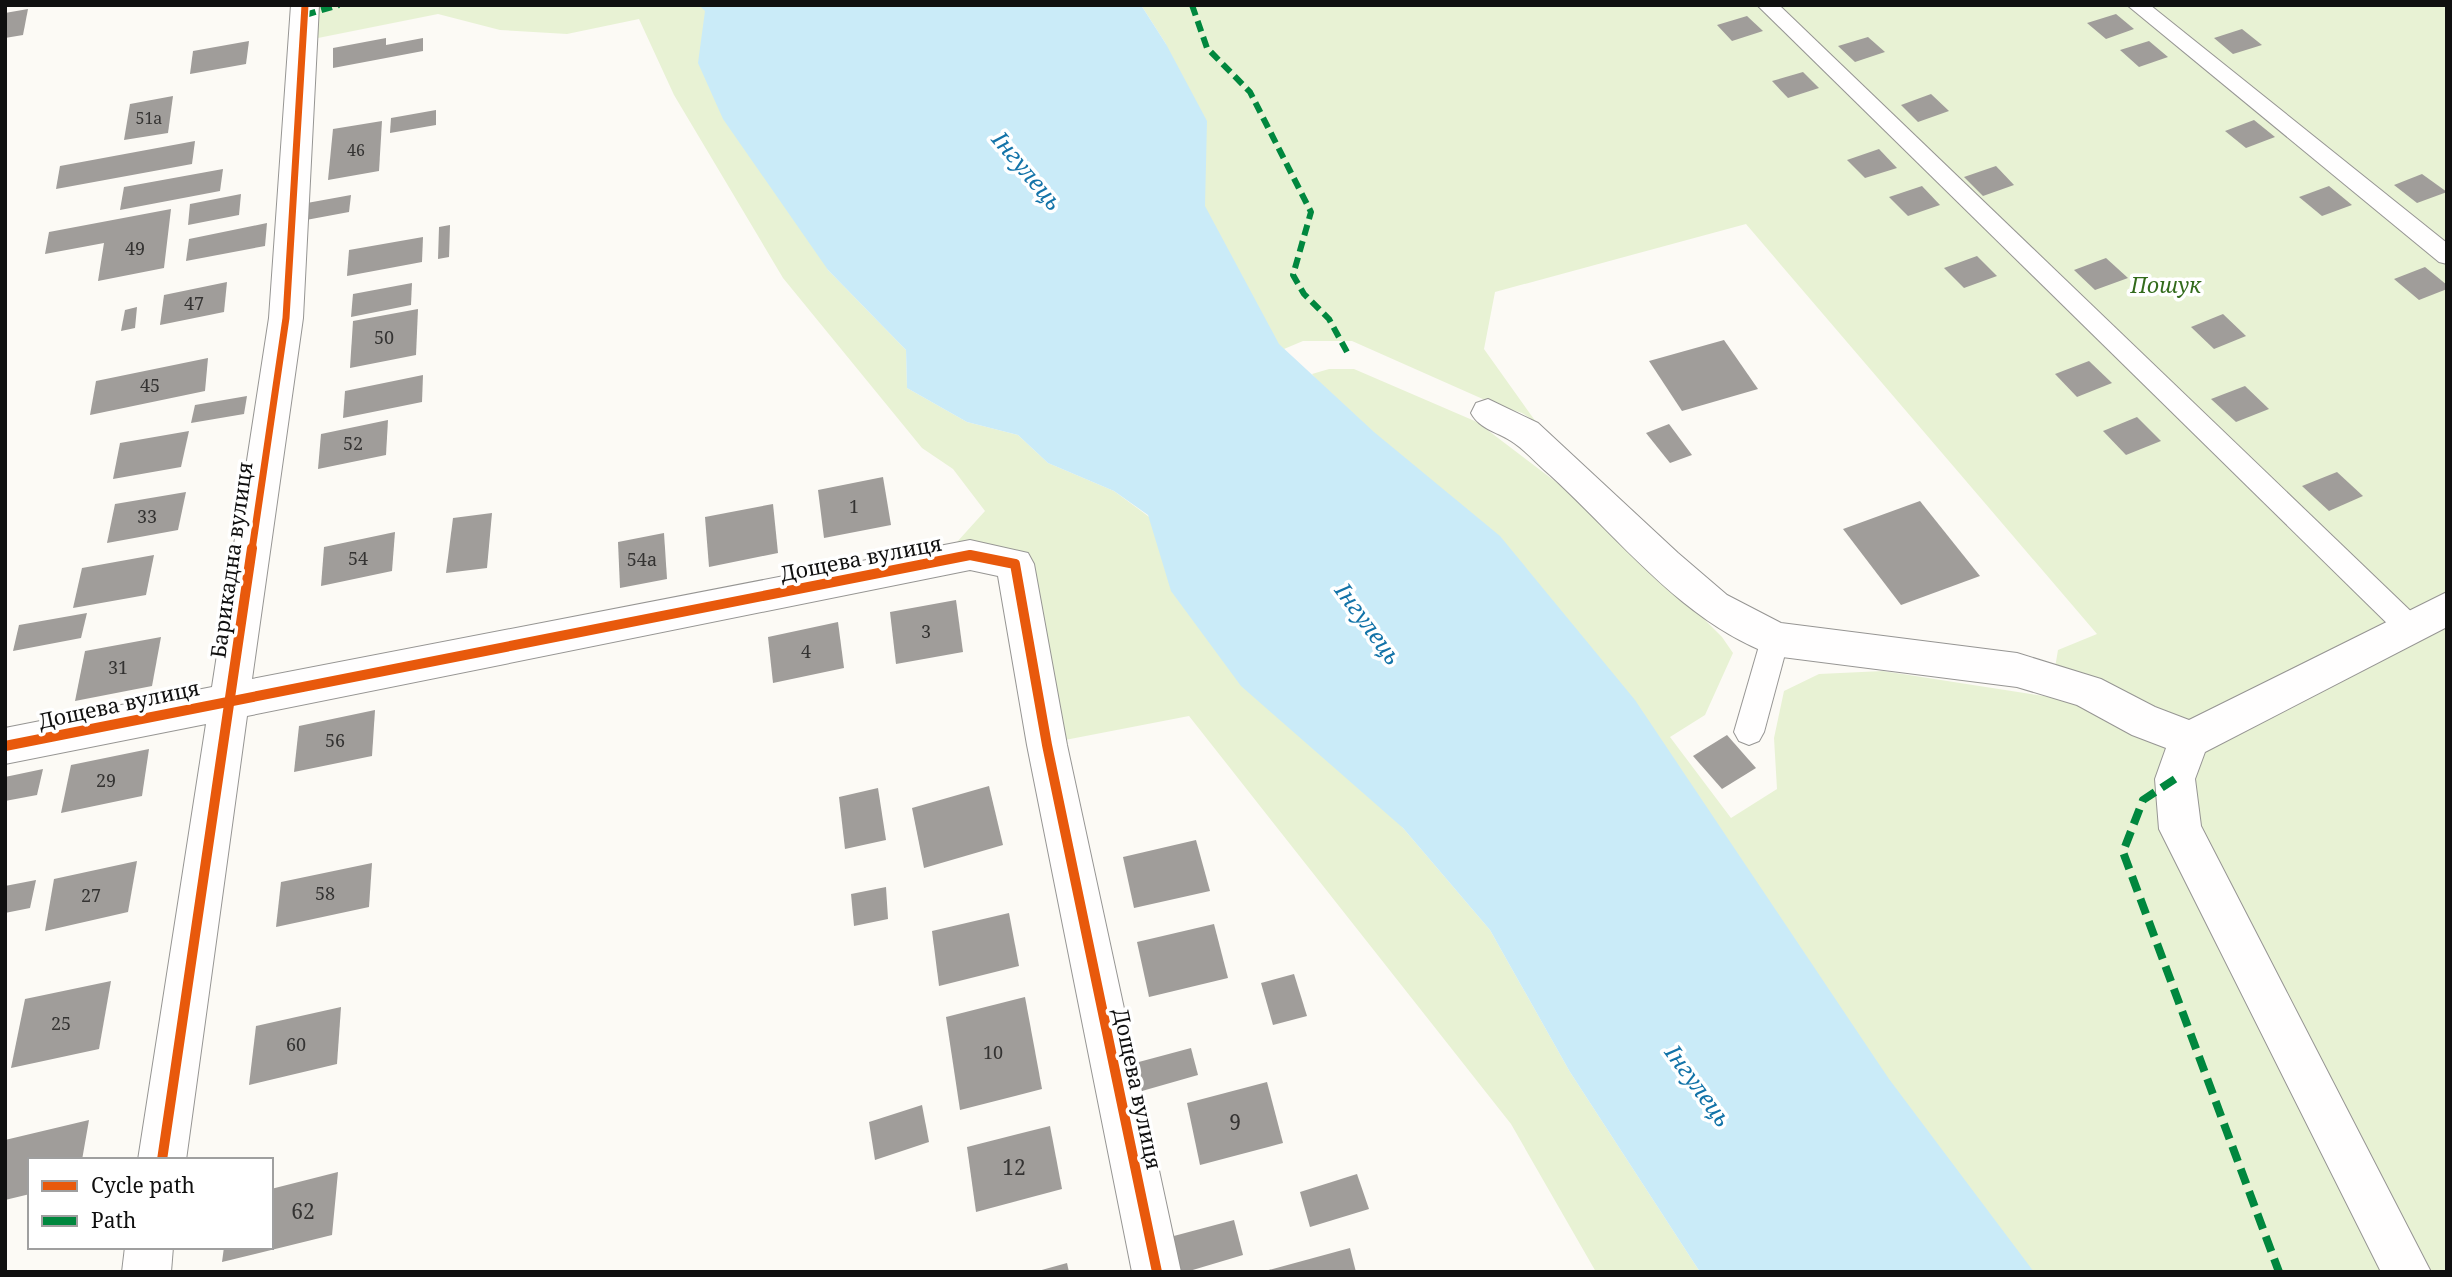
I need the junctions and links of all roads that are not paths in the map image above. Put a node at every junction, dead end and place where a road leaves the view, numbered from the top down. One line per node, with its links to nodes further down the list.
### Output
1 (304, 5): 9 (street, Барикадна вулиця)
2 (1767, 5): 7 (lane)
3 (2137, 5): 4 (lane)
4 (2447, 256)
5 (1488, 414): 8 (street)
6 (2447, 608): 7 (street)
7 (2410, 628): 11 (street)
8 (1775, 639): 10 (lane); 11 (street)
9 (230, 700): 12 (street, Дощева вулиця); 13 (street, Барикадна вулиця); 16 (street, Дощева вулиця)
10 (1749, 732)
11 (2189, 740): 17 (street)
12 (5, 746)
13 (162, 1158)
14 (149, 1249): 15 (street)
15 (146, 1272)
16 (1157, 1272)
17 (2407, 1272)

